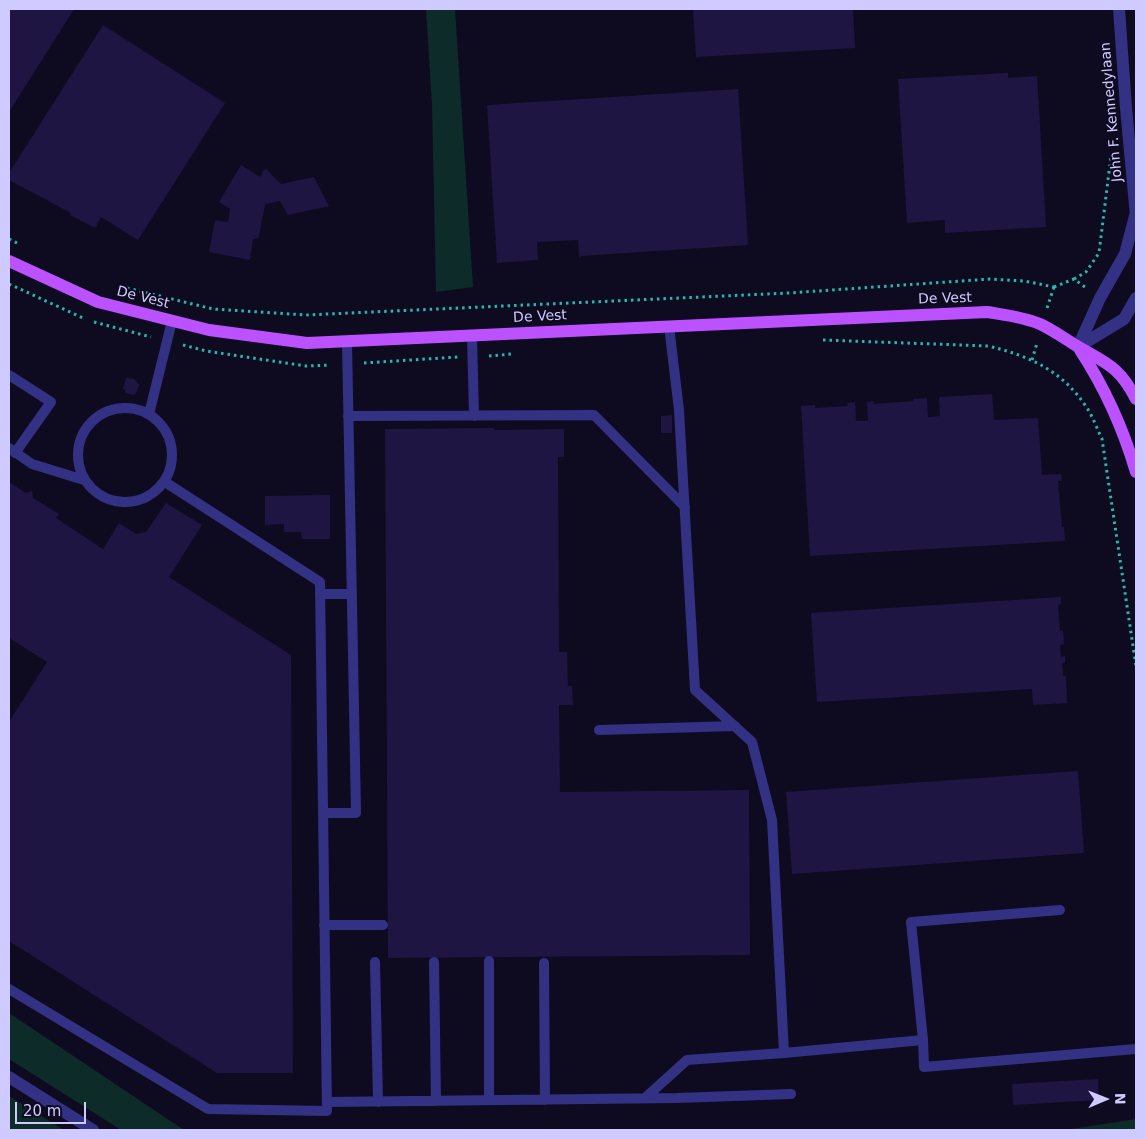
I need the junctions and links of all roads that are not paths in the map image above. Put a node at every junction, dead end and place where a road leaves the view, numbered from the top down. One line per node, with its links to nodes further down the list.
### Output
1 (1119, 9): 2 (street, John F. Kennedylaan)
2 (1136, 214): 9 (street, John F. Kennedylaan)
3 (9, 261): 5 (main road, De Vest)
4 (1136, 298): 9 (street)
5 (172, 321): 8 (main road, De Vest); 12 (lane)
6 (669, 326): 7 (main road, De Vest); 9 (main road, De Vest); 19 (lane)
7 (472, 336): 8 (main road, De Vest); 14 (lane)
8 (347, 342): 13 (lane)
9 (1078, 347): 11 (main road); 16 (main road)
10 (9, 375): 15 (lane)
11 (1136, 399)
12 (149, 414): 17 (lane); 18 (lane)
13 (348, 416): 14 (lane); 21 (lane)
14 (474, 416): 19 (lane)
15 (12, 451): 17 (lane)
16 (1136, 472)
17 (84, 480): 18 (lane)
18 (165, 482): 20 (lane)
19 (685, 508): 22 (lane)
20 (320, 594): 21 (lane); 24 (lane)
21 (351, 594): 24 (lane)
22 (735, 726): 23 (lane); 35 (lane)
23 (599, 730)
24 (323, 813): 26 (lane)
25 (1060, 910): 33 (lane)
26 (324, 925): 27 (lane); 42 (lane)
27 (383, 925)
28 (489, 961): 39 (lane)
29 (375, 962): 43 (lane)
30 (434, 962): 41 (lane)
31 (544, 963): 40 (lane)
32 (9, 989): 42 (lane)
33 (923, 1040): 34 (lane); 35 (lane)
34 (1136, 1049)
35 (784, 1053): 38 (lane)
36 (9, 1078): 44 (street)
37 (791, 1094): 38 (lane)
38 (645, 1098): 40 (lane)
39 (489, 1100): 40 (lane); 41 (lane)
40 (545, 1100)
41 (436, 1101): 43 (lane)
42 (327, 1102): 43 (lane)
43 (378, 1102)
44 (93, 1130)

